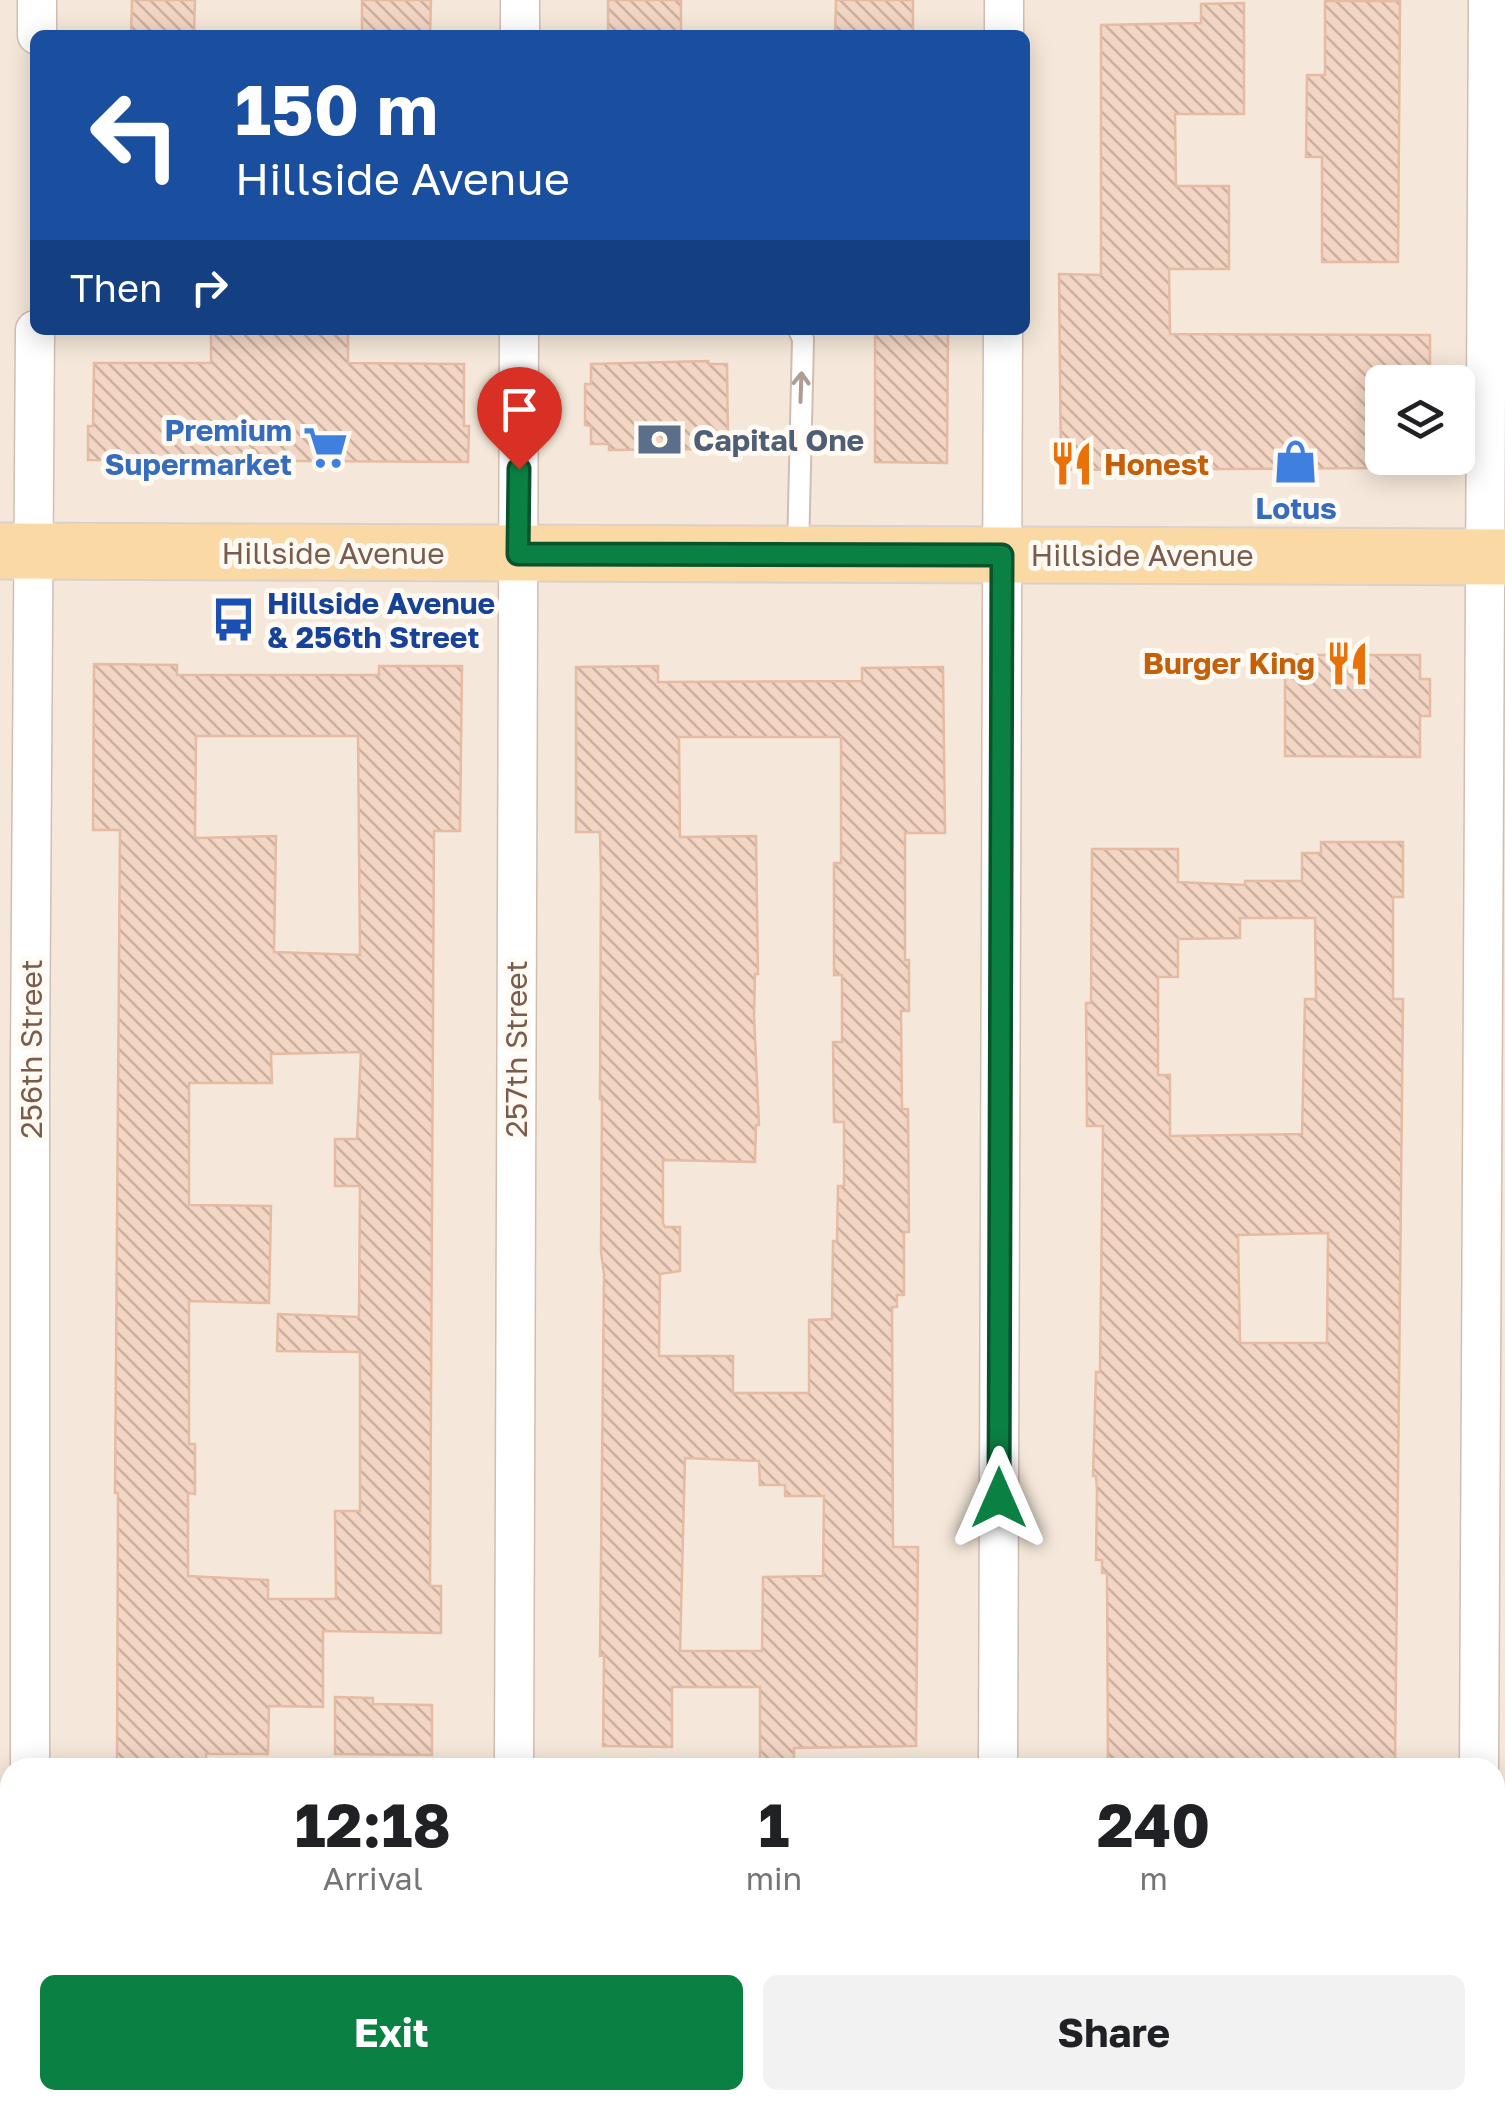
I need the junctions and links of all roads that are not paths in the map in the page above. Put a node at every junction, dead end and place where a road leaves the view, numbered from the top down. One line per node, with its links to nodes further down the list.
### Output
1 (37, 0): 5 (street)
2 (520, 0): 6 (street)
3 (1004, 0): 7 (street)
4 (1488, 0): 16 (street)
5 (36, 30)
6 (520, 30)
7 (1004, 30)
8 (35, 335): 12 (street, 256th Street)
9 (519, 335): 13 (street, 257th Street)
10 (801, 335): 14 (lane, one-way to 10)
11 (1002, 335): 15 (street)
12 (17, 551): 13 (main road, Hillside Avenue); 17 (street, 256th Street)
13 (518, 554): 14 (main road, Hillside Avenue); 21 (street, 257th Street)
14 (798, 554): 15 (main road, Hillside Avenue)
15 (1002, 555): 16 (main road, Hillside Avenue); 22 (street)
16 (1495, 557): 18 (street)
17 (15, 1060): 19 (street, 256th Street)
18 (1494, 1107): 23 (street)
19 (16, 1527): 20 (street, 256th Street)
20 (29, 1758)
21 (514, 1758)
22 (998, 1758)
23 (1480, 1758)

